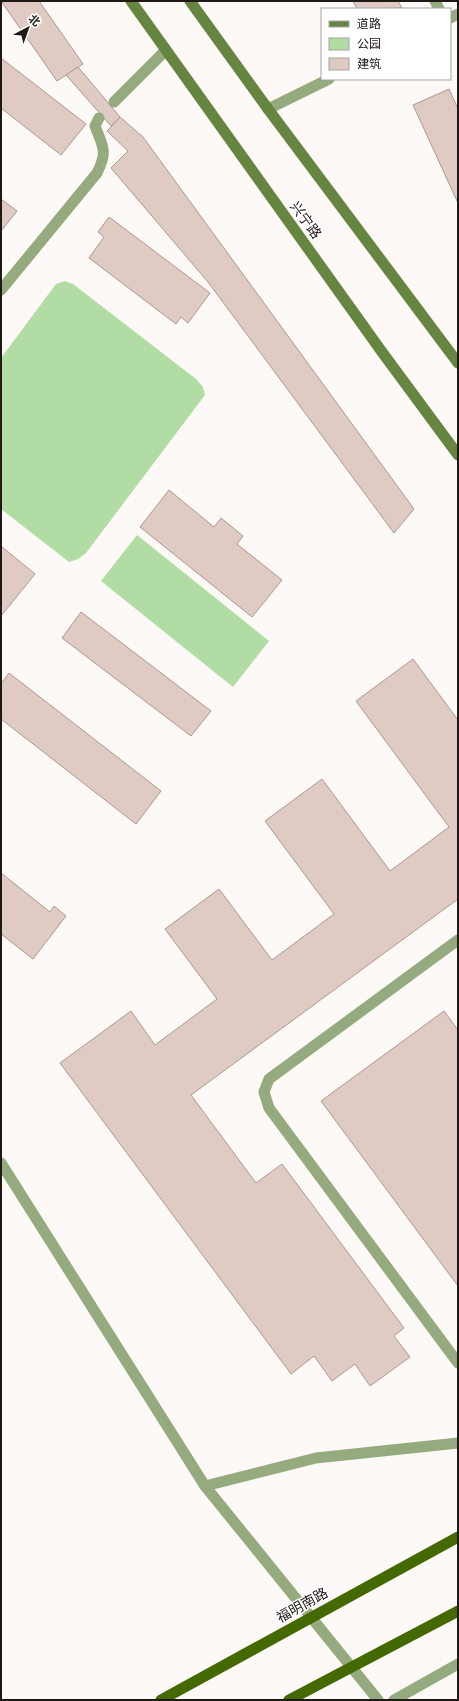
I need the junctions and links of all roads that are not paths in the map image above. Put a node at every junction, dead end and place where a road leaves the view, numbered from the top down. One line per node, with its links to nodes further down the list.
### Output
1 (131, 1): 3 (main road, 兴宁路)
2 (190, 1): 6 (main road)
3 (166, 50): 5 (street); 10 (main road, 兴宁路)
4 (326, 80): 6 (street)
5 (114, 102)
6 (268, 109): 9 (main road)
7 (99, 118): 8 (street)
8 (1, 290)
9 (458, 363)
10 (458, 455)
11 (458, 940): 13 (street)
12 (1, 1163): 15 (street)
13 (458, 1363)
14 (458, 1443): 15 (street)
15 (204, 1486): 21 (street)
16 (458, 1537): 19 (main road, 福明南路, bridge)
17 (458, 1611): 20 (main road, bridge)
18 (458, 1664): 22 (street)
19 (161, 1700)
20 (288, 1700)
21 (378, 1700)
22 (394, 1700)

